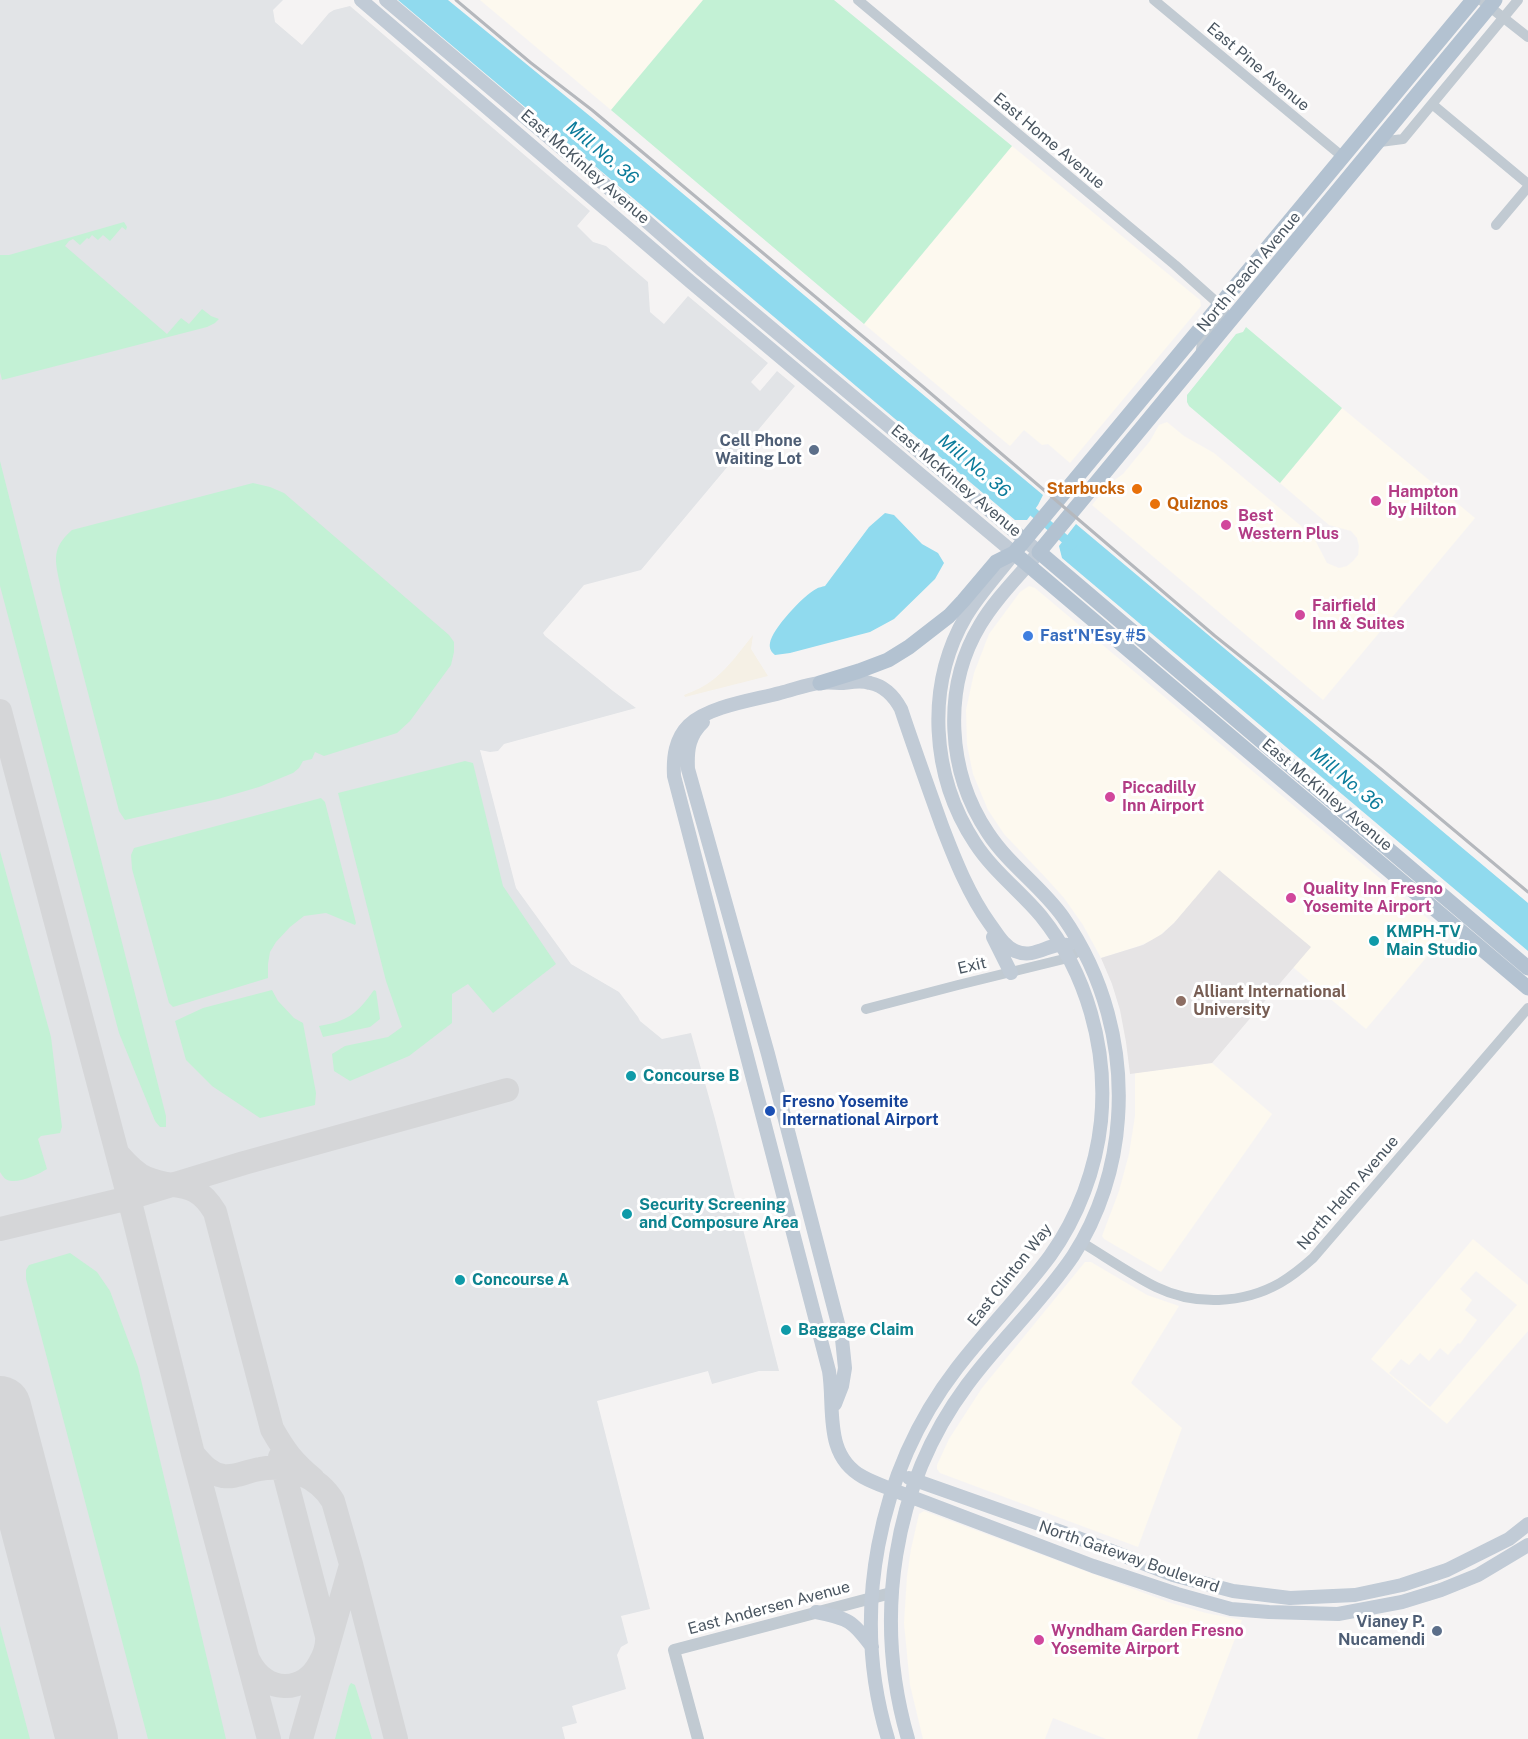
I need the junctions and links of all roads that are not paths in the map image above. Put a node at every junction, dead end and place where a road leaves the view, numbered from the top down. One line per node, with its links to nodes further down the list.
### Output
1 (361, 0): 9 (main road, East McKinley Avenue)
2 (386, 0): 12 (main road, East McKinley Avenue)
3 (858, 0): 22 (street, East Home Avenue)
4 (1154, 0): 16 (street, East Pine Avenue)
5 (1473, 0): 11 (main road, North Peach Avenue)
6 (1518, 0): 8 (street)
7 (1489, 2): 8 (street); 15 (main road, North Peach Avenue)
8 (1504, 18): 10 (street); 13 (street)
9 (389, 25): 12 (main road); 14 (main road, East McKinley Avenue)
10 (1528, 37)
11 (1407, 79): 16 (main road, North Peach Avenue); 17 (main road)
12 (502, 98): 18 (main road, East McKinley Avenue)
13 (1432, 104): 15 (street); 19 (street)
14 (502, 121): 18 (main road); 26 (main road, East McKinley Avenue)
15 (1380, 142): 17 (main road, North Peach Avenue)
16 (1342, 157): 21 (main road); 22 (main road, North Peach Avenue)
17 (1360, 165): 21 (main road, North Peach Avenue)
18 (597, 178): 24 (main road, East McKinley Avenue)
19 (1528, 185): 20 (street)
20 (1497, 225)
21 (1293, 247): 23 (main road, North Peach Avenue)
22 (1221, 306): 23 (street); 24 (main road, North Peach Avenue)
23 (1200, 358): 25 (main road, North Peach Avenue)
24 (1024, 540): 25 (main road, East McKinley Avenue); 26 (main road, North Peach Avenue)
25 (1039, 552): 27 (main road, North Peach Avenue); 31 (main road, East McKinley Avenue)
26 (1014, 553): 27 (main road, East McKinley Avenue); 28 (main road, North Peach Avenue); 33 (main road, East Clinton Way)
27 (1028, 565): 30 (main road, East McKinley Avenue); 34 (main road)
28 (820, 683): 29 (main road, North Gateway Boulevard); 32 (main road, North Gateway Boulevard)
29 (718, 709): 39 (main road); 42 (main road, North Gateway Boulevard)
30 (1215, 723): 31 (main road); 38 (main road, East McKinley Avenue)
31 (1324, 796): 36 (main road, East McKinley Avenue)
32 (981, 913): 33 (main road); 37 (main road)
33 (1060, 943): 34 (main road); 35 (main road, East Clinton Way)
34 (1082, 949): 35 (street, Exit); 44 (main road)
35 (1068, 958): 37 (street, Exit); 43 (main road, East Clinton Way)
36 (1528, 968)
37 (1011, 973): 41 (street, Exit)
38 (1528, 988)
39 (755, 1008): 42 (main road); 45 (main road)
40 (1528, 1008): 44 (street, North Helm Avenue)
41 (866, 1009)
42 (736, 1013): 45 (main road, North Gateway Boulevard)
43 (1100, 1130): 44 (main road); 46 (main road, East Clinton Way)
44 (1081, 1242): 47 (main road)
45 (832, 1411): 48 (main road, North Gateway Boulevard)
46 (898, 1475): 47 (main road, North Gateway Boulevard); 48 (main road, East Clinton Way)
47 (916, 1481): 49 (main road); 52 (main road, North Gateway Boulevard)
48 (893, 1490): 49 (main road, North Gateway Boulevard); 55 (main road, East Clinton Way)
49 (910, 1497): 53 (main road, North Gateway Boulevard); 54 (main road)
50 (1528, 1524): 52 (main road, North Gateway Boulevard)
51 (1528, 1545): 53 (main road, North Gateway Boulevard)
52 (1168, 1573): 53 (street)
53 (1163, 1589)
54 (891, 1593): 55 (street, East Andersen Avenue); 60 (main road)
55 (872, 1598): 56 (street, East Andersen Avenue); 57 (main road, East Clinton Way)
56 (816, 1612): 57 (main road); 58 (street, East Andersen Avenue)
57 (872, 1647): 59 (main road, East Clinton Way)
58 (698, 1739)
59 (888, 1739)
60 (908, 1739)

